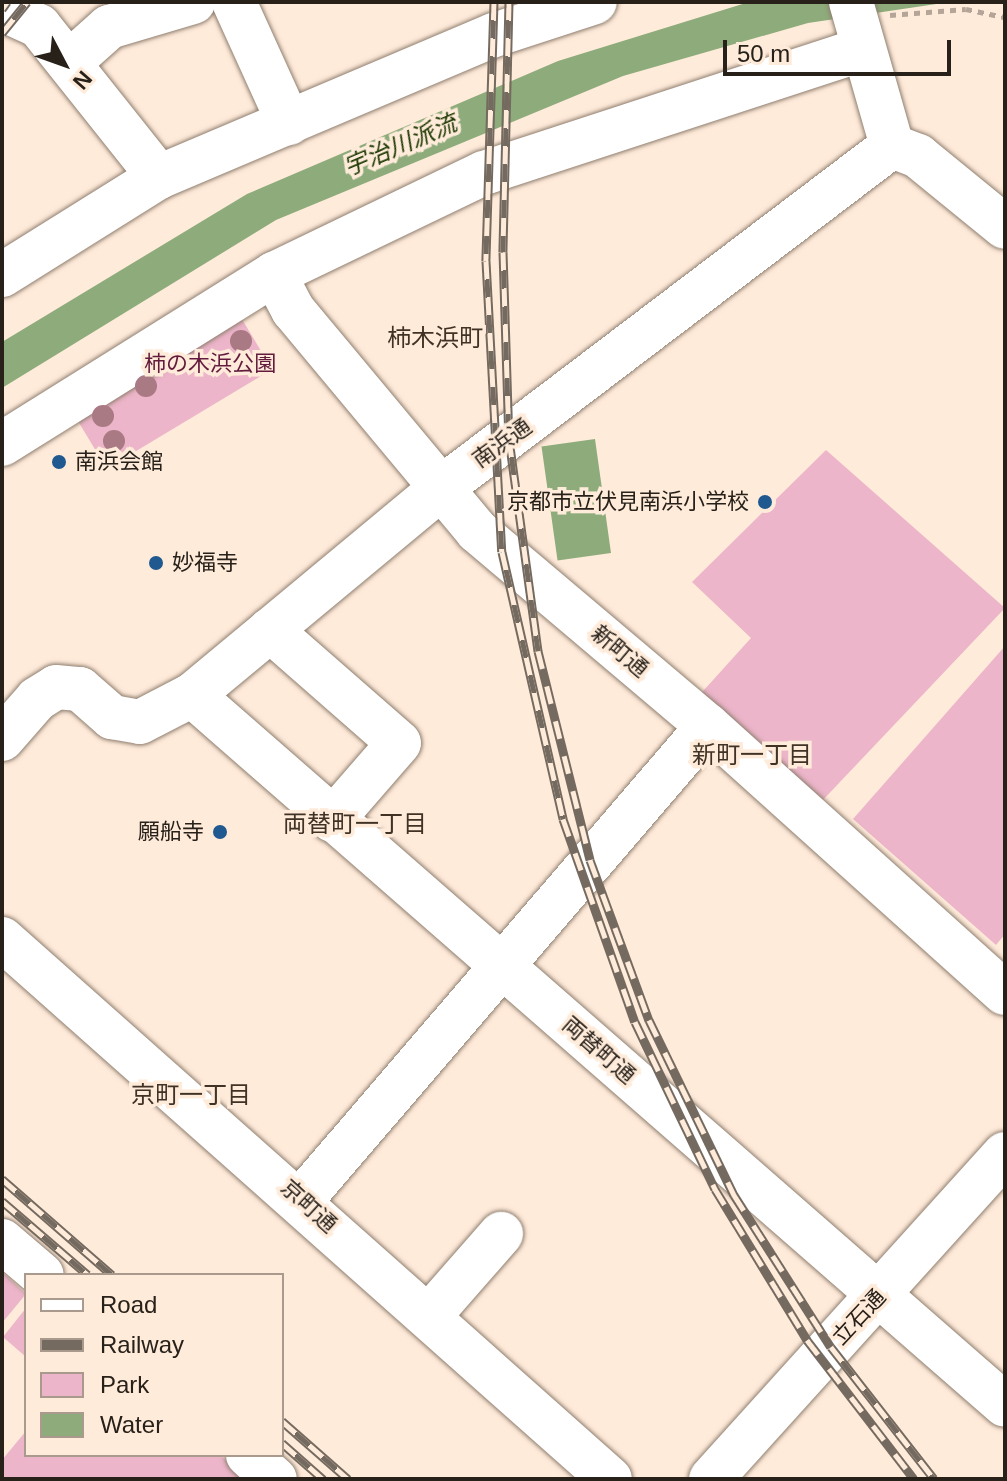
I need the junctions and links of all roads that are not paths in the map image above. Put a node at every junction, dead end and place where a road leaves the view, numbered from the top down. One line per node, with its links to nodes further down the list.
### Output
1 (193, 2): 6 (street)
2 (234, 2): 7 (street)
3 (595, 2): 7 (street)
4 (2, 9): 6 (street)
5 (863, 28): 8 (street); 11 (street)
6 (71, 61): 9 (street)
7 (289, 123): 9 (street)
8 (892, 146): 10 (street); 14 (street, 南浜通)
9 (159, 177): 12 (street)
10 (1005, 227)
11 (274, 274): 13 (street); 14 (street, 新町通)
12 (2, 275)
13 (2, 444)
14 (440, 489): 15 (street, 南浜通); 18 (street, 新町通)
15 (270, 630): 16 (street, 南浜通); 19 (street)
16 (192, 695): 17 (street, 南浜通); 19 (street, 両替町通)
17 (9, 716)
18 (708, 726): 21 (street); 22 (street, 新町通)
19 (332, 820): 21 (street, 両替町通)
20 (2, 939): 24 (street, 京町通)
21 (501, 965): 24 (street); 28 (street, 両替町通)
22 (1005, 993)
23 (1005, 1154): 28 (street, 立石通)
24 (302, 1199): 29 (street, 京町通)
25 (501, 1234): 29 (street)
26 (2, 1241): 27 (street)
27 (40, 1273)
28 (881, 1294): 30 (street, 両替町通); 34 (street, 立石通)
29 (430, 1315): 33 (street, 京町通)
30 (1005, 1405)
31 (250, 1457): 32 (street)
32 (275, 1479)
33 (610, 1479)
34 (711, 1479)

